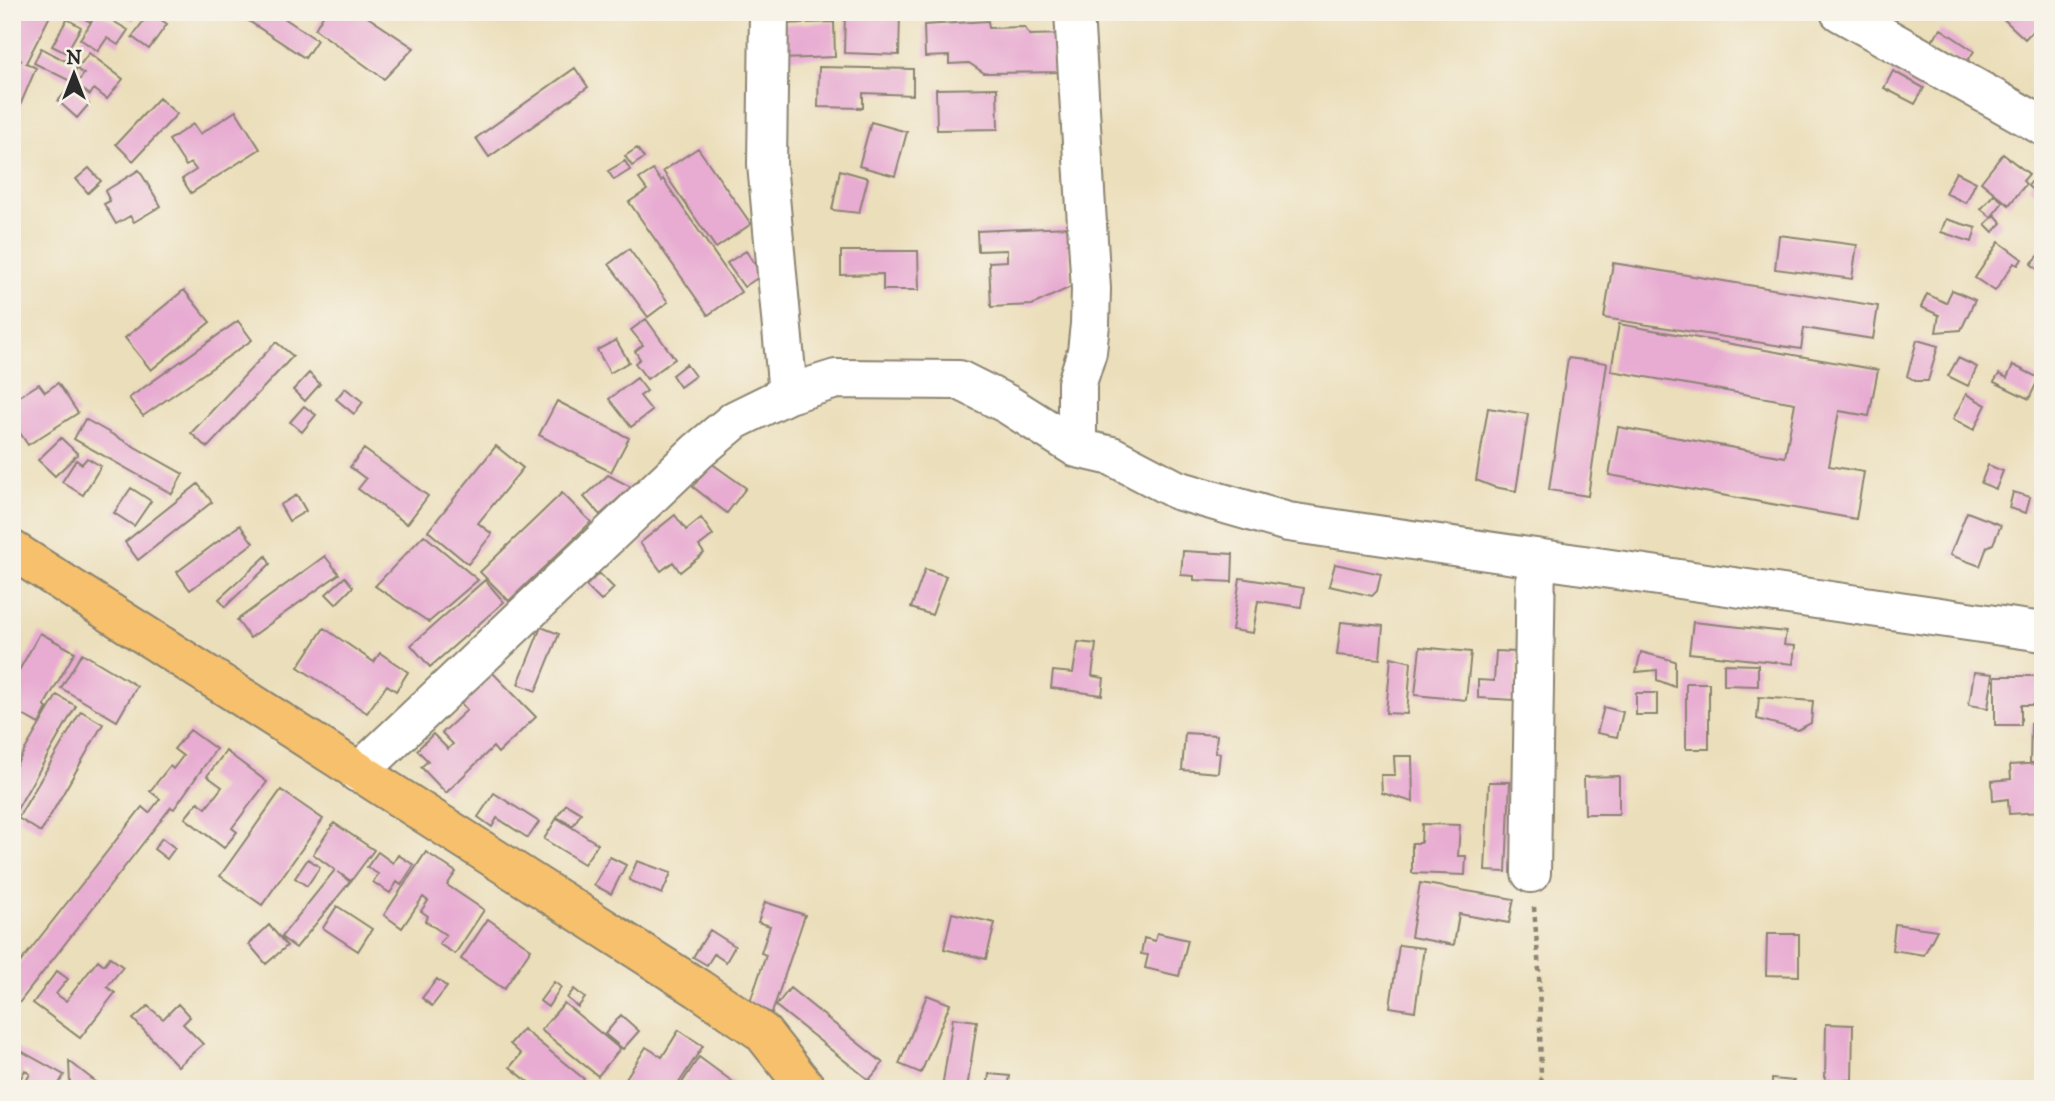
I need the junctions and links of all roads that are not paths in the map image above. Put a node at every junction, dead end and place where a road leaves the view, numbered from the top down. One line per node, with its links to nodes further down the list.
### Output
1 (769, 12): 5 (street)
2 (1074, 12): 6 (street)
3 (1840, 12): 4 (street)
4 (2043, 126)
5 (788, 394): 6 (street); 10 (street)
6 (1077, 448): 8 (street)
7 (12, 550): 10 (main road)
8 (1536, 558): 9 (street); 11 (street)
9 (2043, 632)
10 (358, 773): 12 (main road)
11 (1531, 873)
12 (807, 1089)

